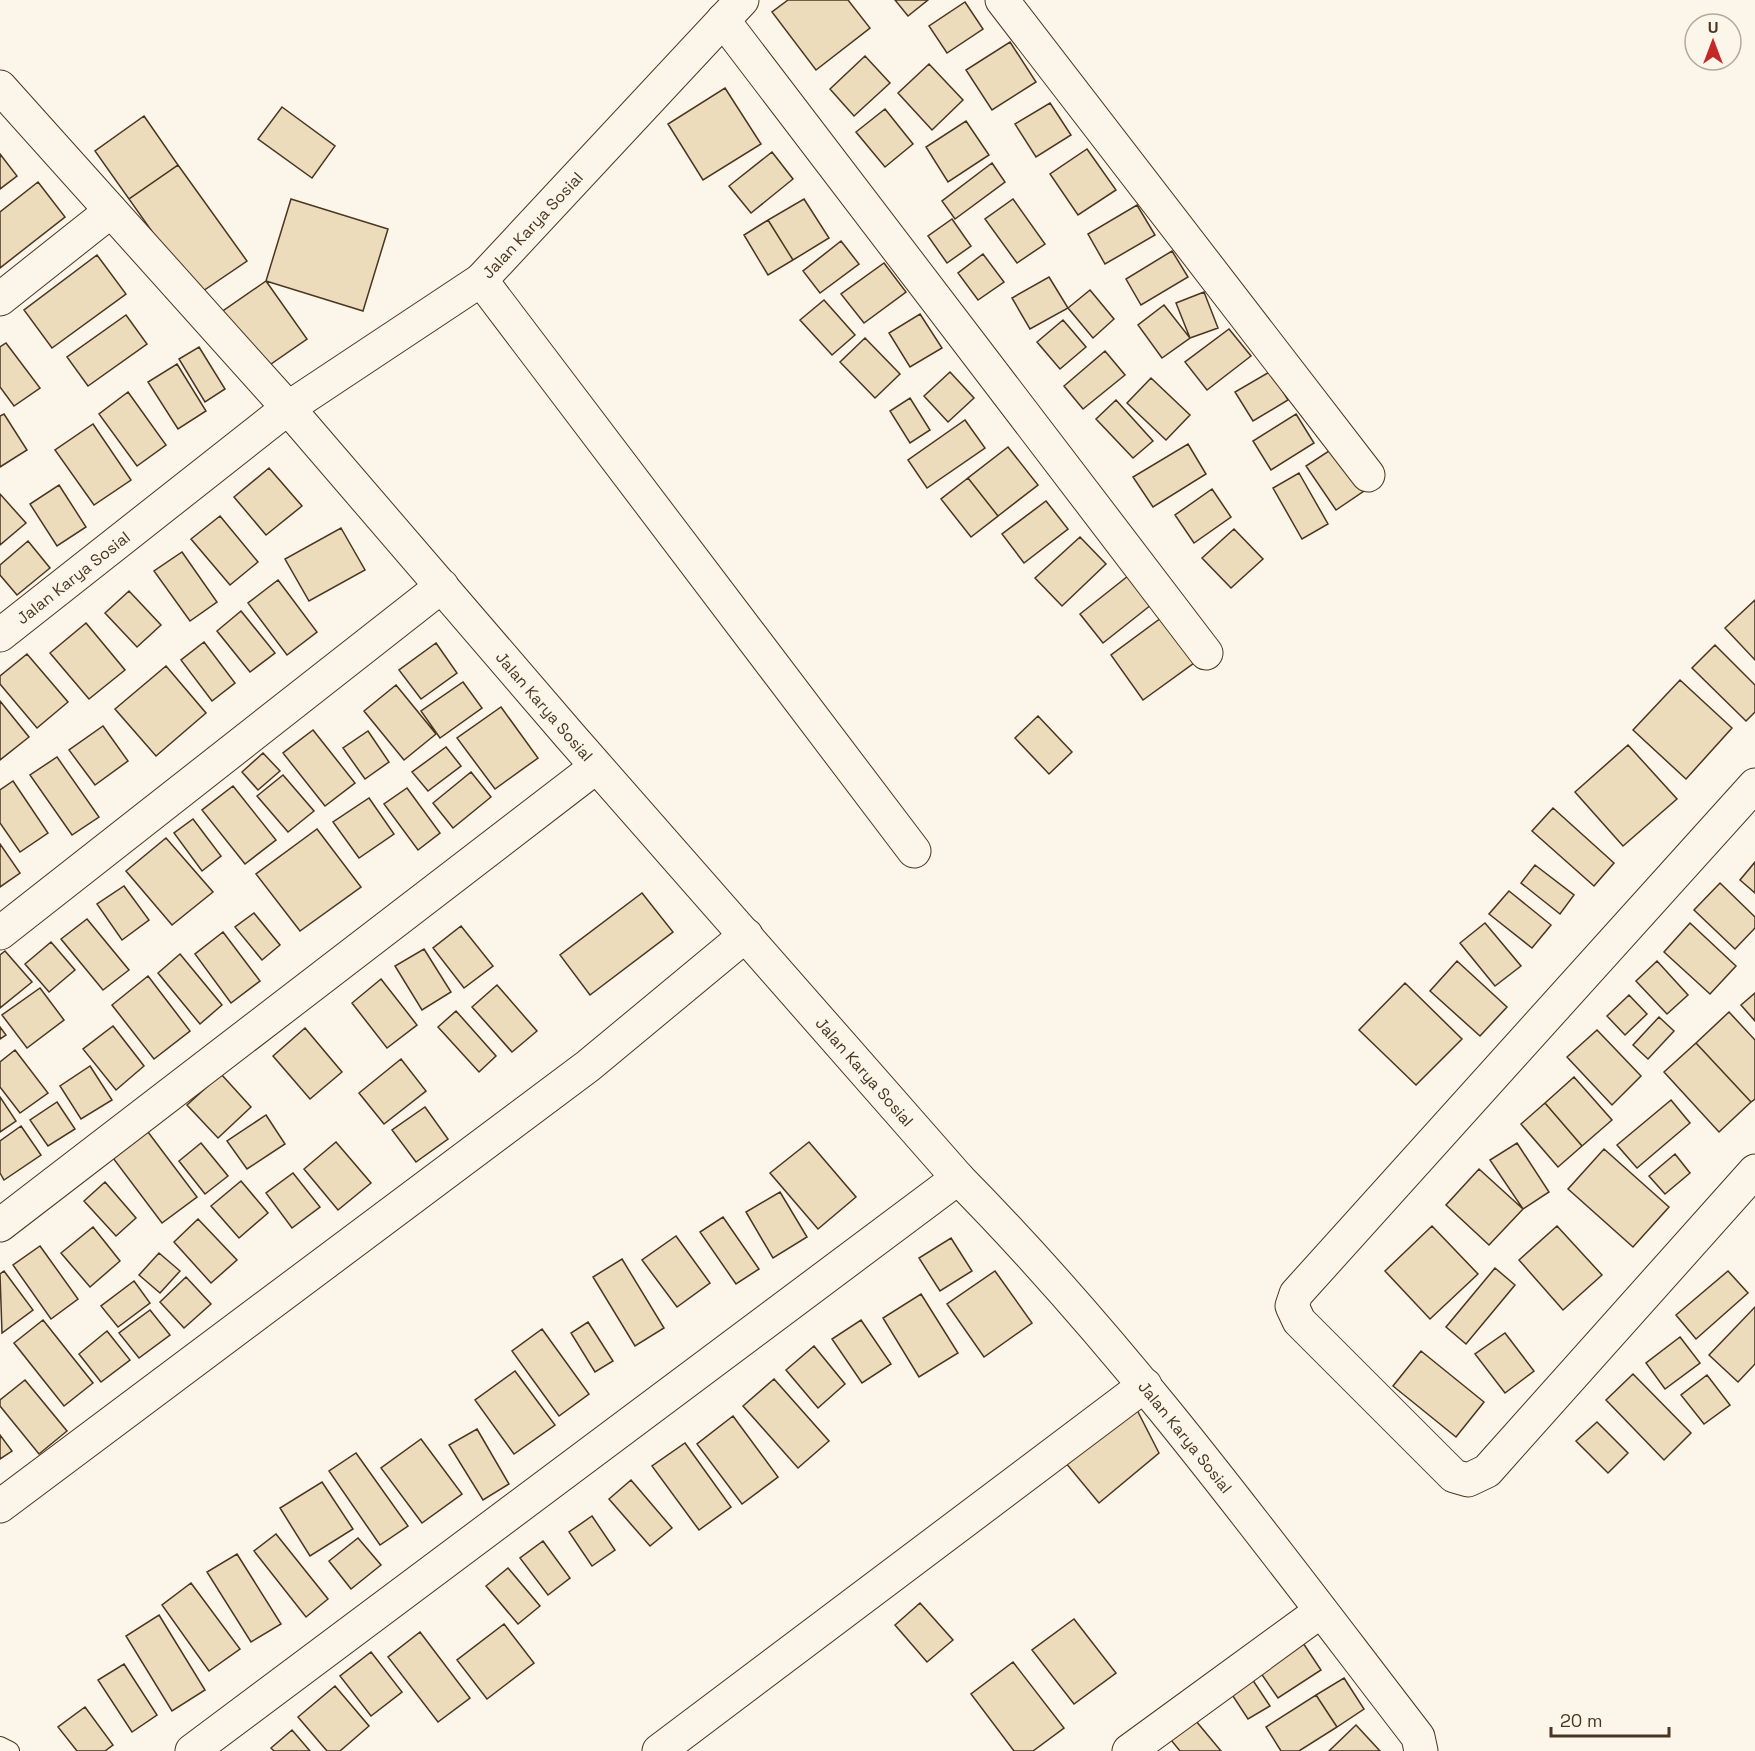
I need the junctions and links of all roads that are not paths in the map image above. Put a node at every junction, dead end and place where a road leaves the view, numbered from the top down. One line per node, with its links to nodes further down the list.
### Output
1 (1002, 0): 8 (street)
2 (733, 10): 5 (street, Jalan Karya Sosial); 11 (street)
3 (0, 87): 4 (street)
4 (111, 211): 6 (street); 7 (street)
5 (481, 280): 7 (street, Jalan Karya Sosial); 14 (street)
6 (0, 299)
7 (288, 408): 9 (street, Jalan Karya Sosial); 10 (street, Jalan Karya Sosial)
8 (1368, 475)
9 (441, 585): 12 (street, Jalan Karya Sosial); 15 (street)
10 (0, 635)
11 (1206, 653)
12 (596, 767): 16 (street, Jalan Karya Sosial); 19 (street)
13 (1755, 785): 17 (street)
14 (914, 851)
15 (0, 933)
16 (746, 935): 18 (street, Jalan Karya Sosial); 21 (street)
17 (1755, 1171)
18 (958, 1178): 20 (street, Jalan Karya Sosial); 25 (street)
19 (0, 1225)
20 (1145, 1385): 22 (street, Jalan Karya Sosial); 26 (street)
21 (0, 1506)
22 (1321, 1611): 27 (street); 28 (street, Jalan Karya Sosial)
23 (0, 1746): 24 (lane)
24 (10, 1751)
25 (192, 1751)
26 (659, 1751)
27 (1130, 1751)
28 (1421, 1751)

